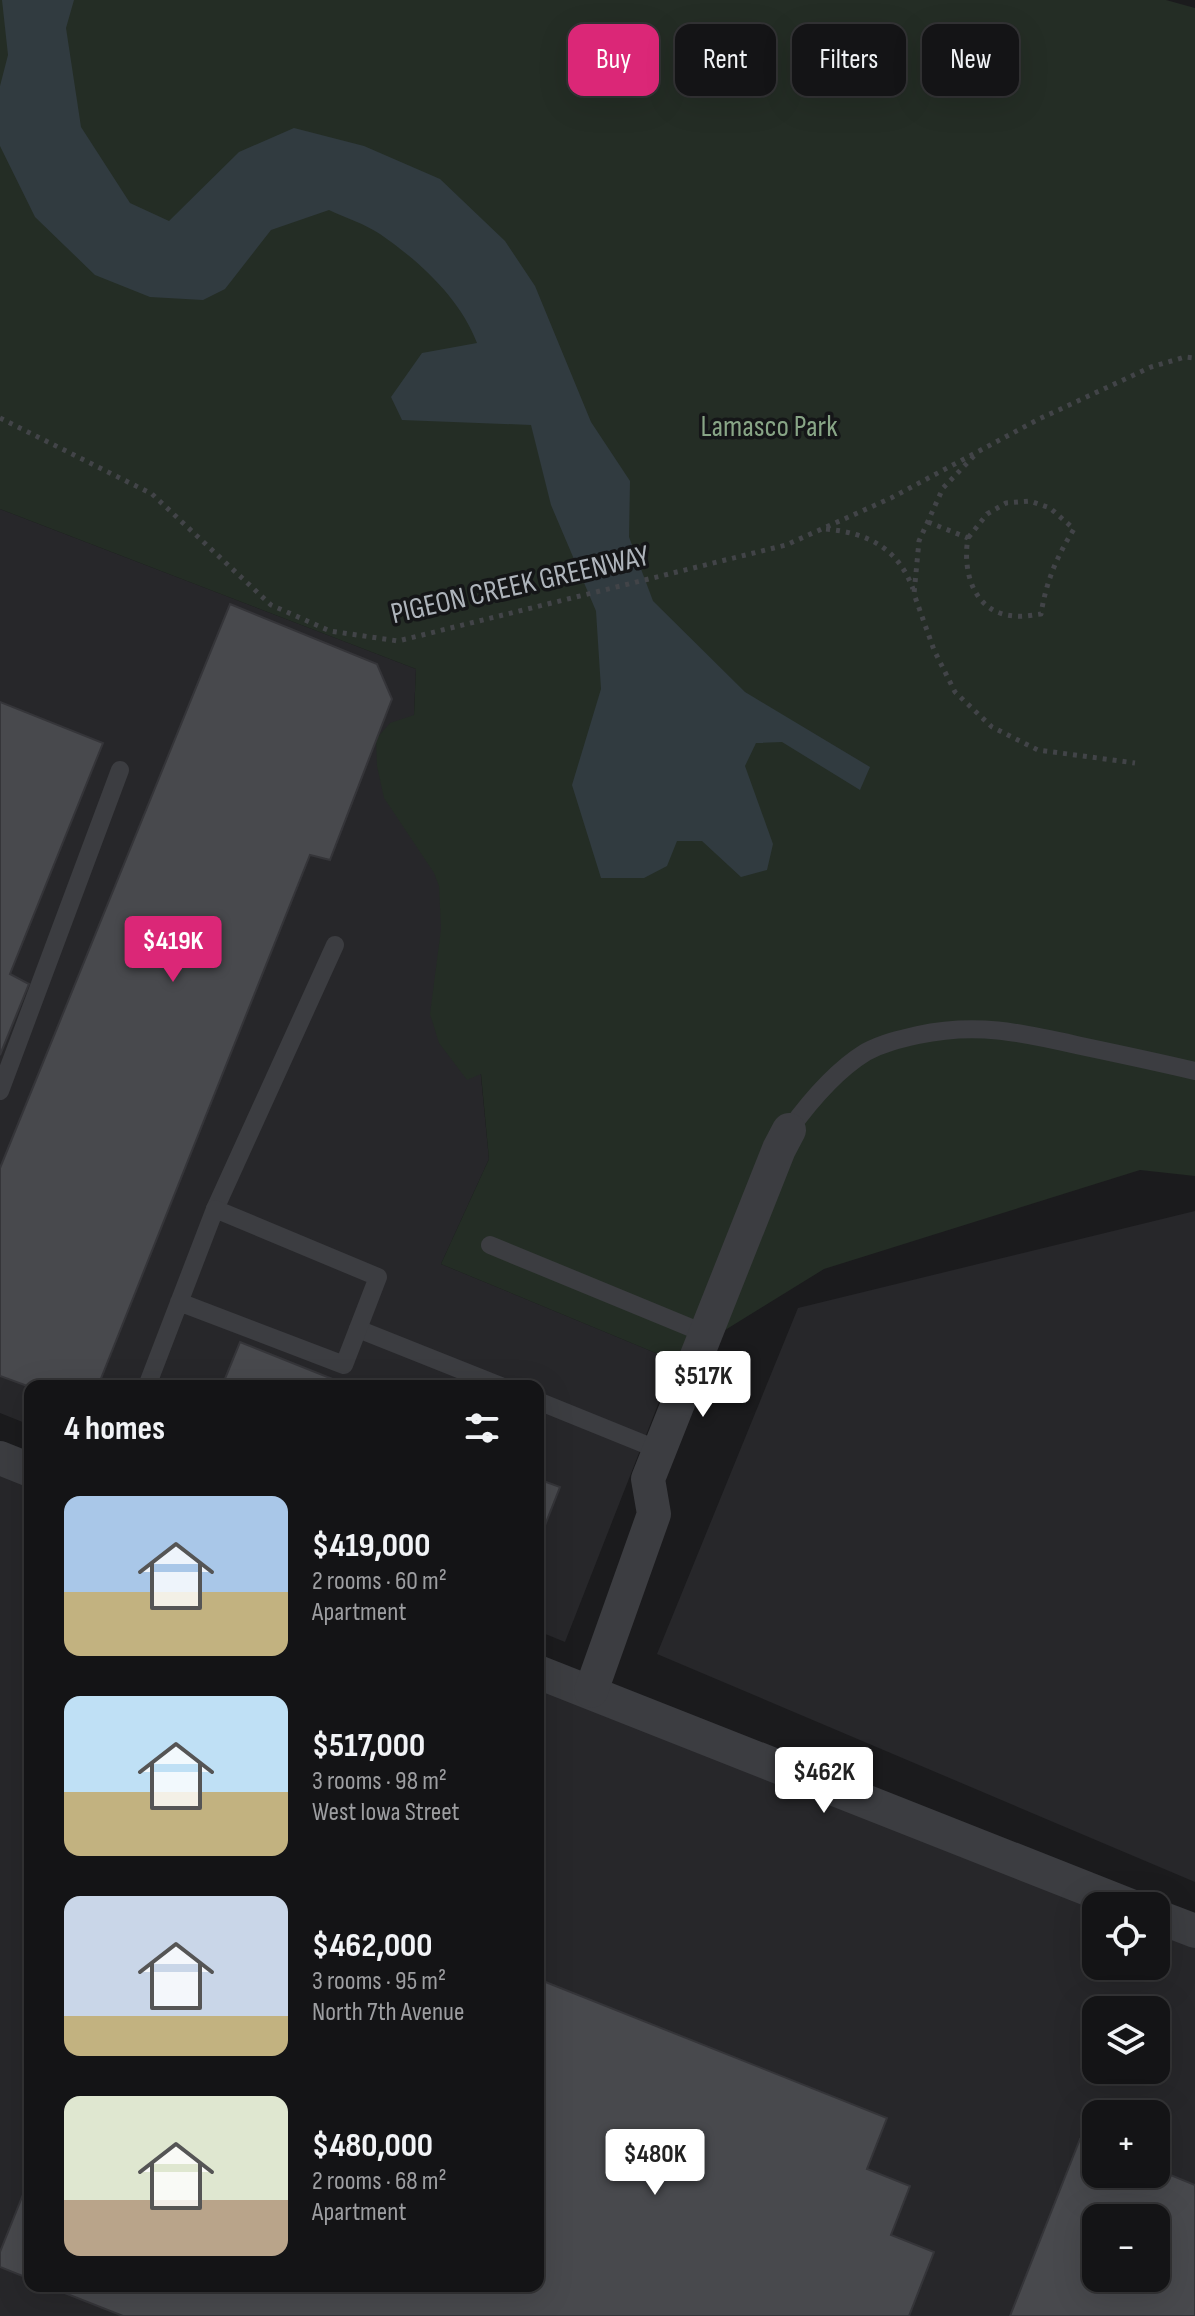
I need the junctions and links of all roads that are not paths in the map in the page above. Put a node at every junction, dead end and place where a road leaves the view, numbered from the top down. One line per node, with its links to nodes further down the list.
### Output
1 (120, 770): 4 (lane)
2 (335, 945): 6 (lane)
3 (1195, 1071): 5 (lane)
4 (0, 1091)
5 (789, 1130): 10 (street)
6 (215, 1209): 8 (lane); 9 (lane)
7 (490, 1245): 10 (lane)
8 (179, 1302): 9 (lane); 11 (lane)
9 (358, 1329): 12 (lane)
10 (706, 1334): 14 (street)
11 (149, 1380)
12 (486, 1380)
13 (544, 1403): 14 (lane)
14 (659, 1450): 18 (street)
15 (0, 1458): 16 (street)
16 (24, 1468)
17 (544, 1674): 18 (street)
18 (591, 1691): 19 (street)
19 (1096, 1892)
20 (1170, 1921): 21 (street)
21 (1195, 1931)

